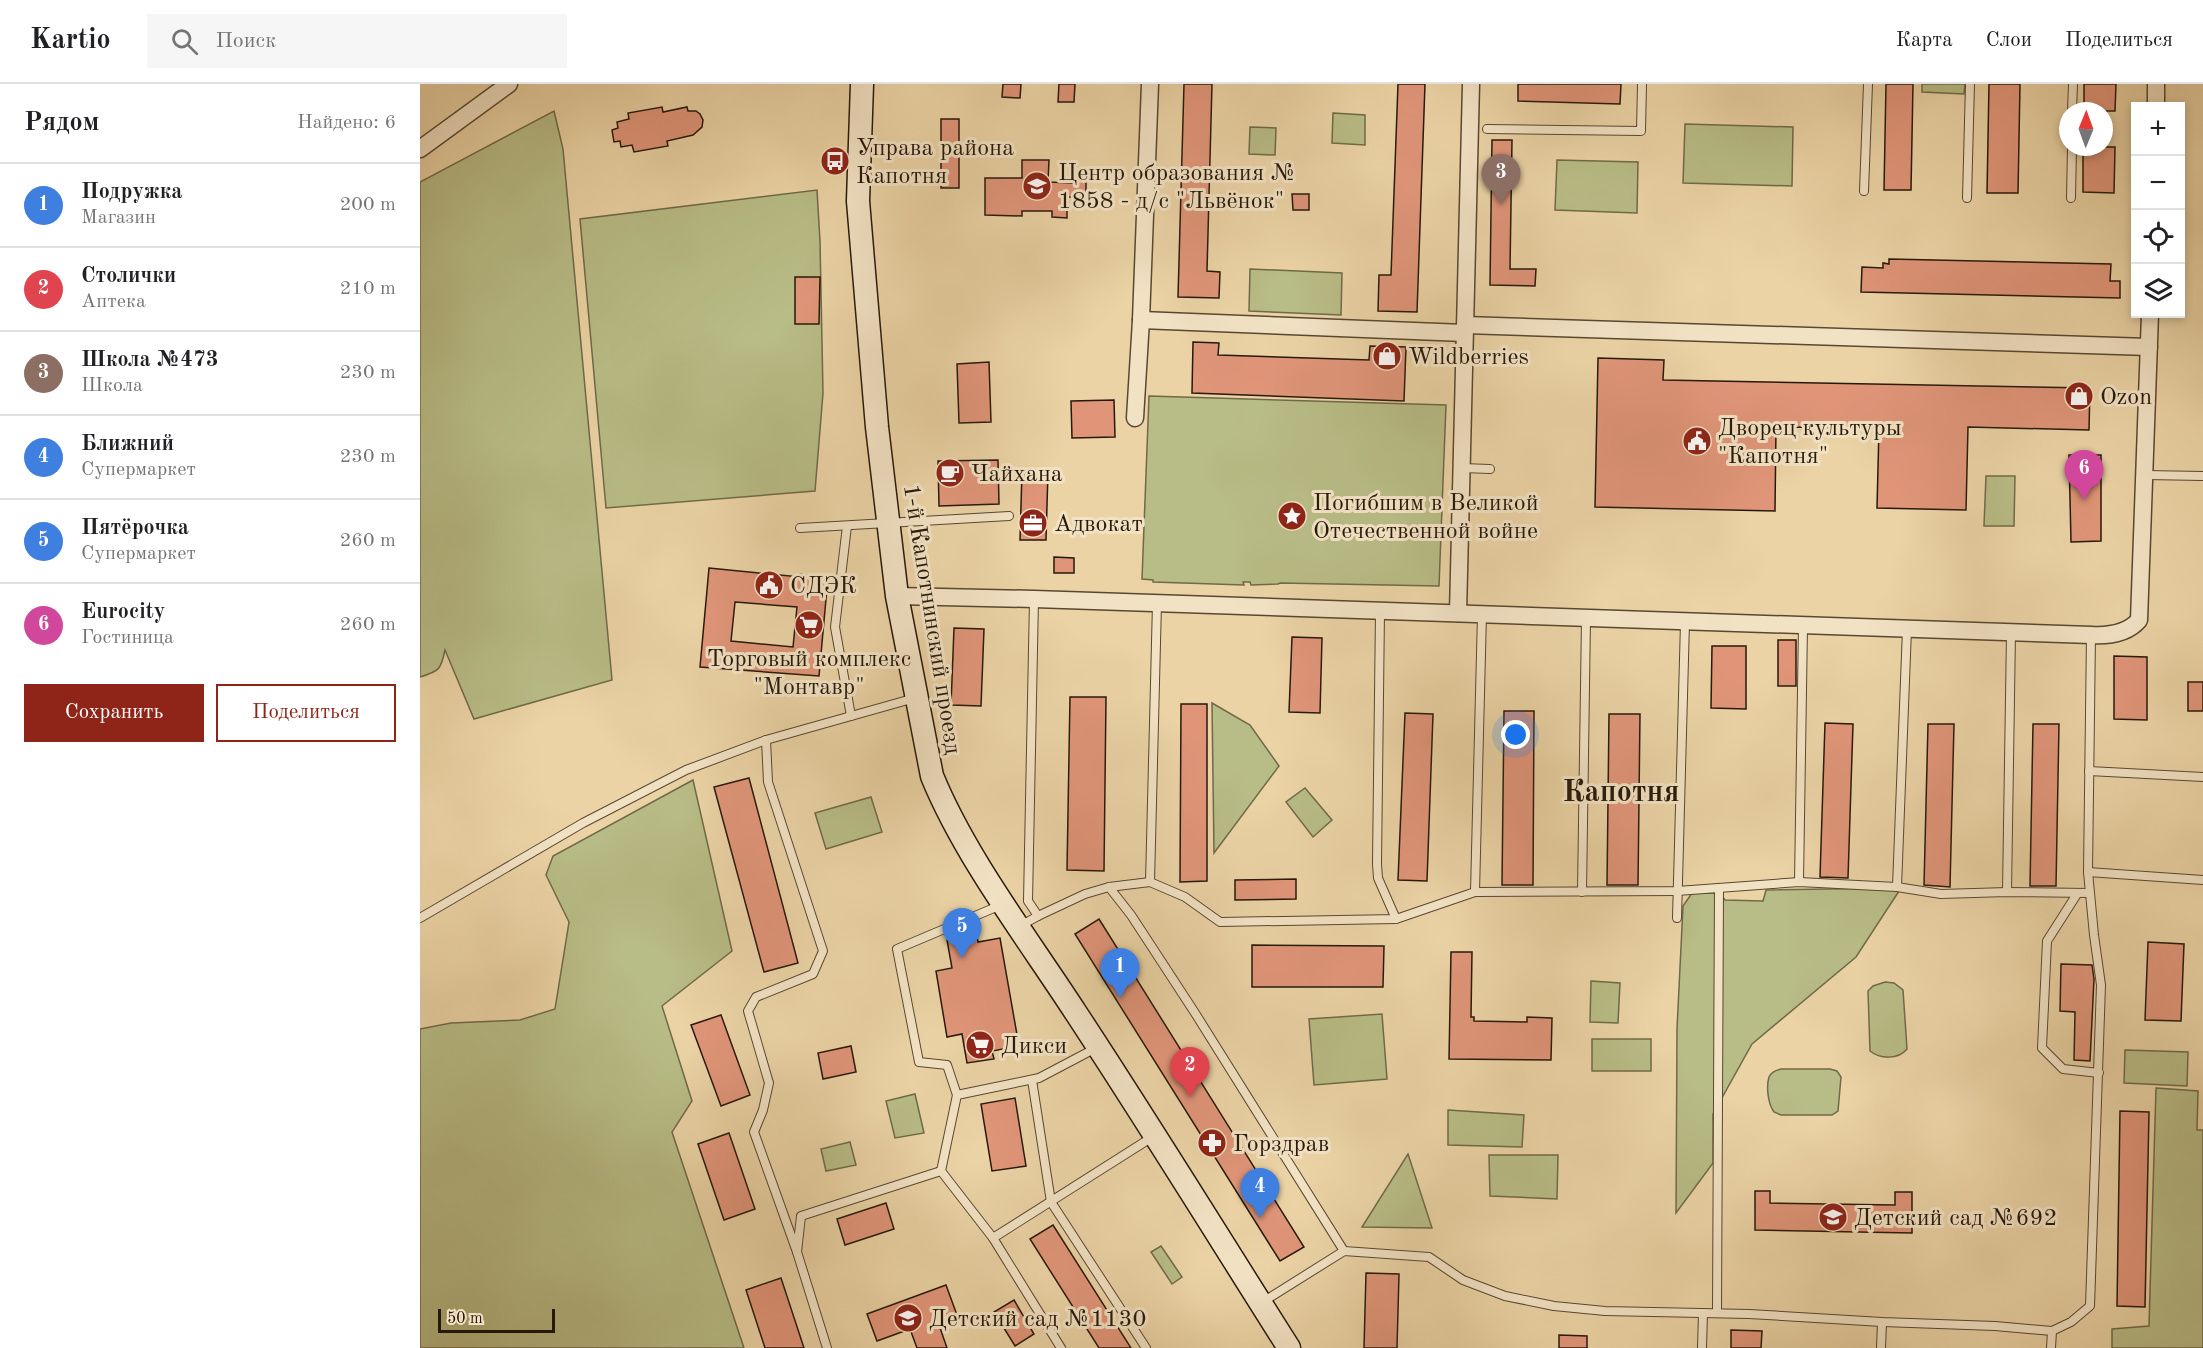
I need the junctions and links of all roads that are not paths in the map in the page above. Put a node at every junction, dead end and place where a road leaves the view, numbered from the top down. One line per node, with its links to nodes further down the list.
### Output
1 (509, 84): 13 (street)
2 (862, 84): 28 (street, 1-й Капотнинский проезд)
3 (1150, 84): 19 (street)
4 (1471, 84): 20 (street)
5 (1642, 84): 12 (lane)
6 (1868, 84): 15 (lane)
7 (1970, 84): 16 (lane)
8 (2073, 84): 10 (lane)
9 (2156, 84): 11 (street)
10 (2072, 102)
11 (2156, 102)
12 (1487, 129)
13 (422, 146)
14 (2072, 156): 17 (lane)
15 (1864, 191)
16 (1967, 198)
17 (2071, 198)
18 (2150, 318): 21 (street)
19 (1141, 320): 20 (street); 22 (street)
20 (1464, 329): 21 (street); 23 (street)
21 (2149, 347): 25 (street)
22 (1135, 418)
23 (1462, 468): 24 (lane); 35 (street)
24 (1490, 469)
25 (2145, 475): 26 (lane); 42 (street)
26 (2203, 476)
27 (1009, 516): 28 (lane)
28 (888, 523): 29 (lane); 31 (street, 1-й Капотнинский проезд)
29 (847, 526): 30 (lane); 44 (lane)
30 (800, 528)
31 (897, 596): 32 (street); 43 (street, 1-й Капотнинский проезд)
32 (1034, 598): 33 (street); 65 (lane)
33 (1157, 603): 34 (street); 50 (lane)
34 (1380, 610): 35 (street); 64 (lane)
35 (1458, 614): 36 (street)
36 (1482, 614): 37 (street); 56 (lane)
37 (1586, 618): 38 (street); 57 (lane)
38 (1685, 622): 39 (street); 55 (lane)
39 (1803, 626): 40 (street); 51 (lane)
40 (1907, 629): 41 (street); 53 (lane)
41 (2011, 633): 42 (street); 58 (lane)
42 (2091, 635): 46 (lane)
43 (915, 698): 44 (lane); 61 (street, 1-й Капотнинский проезд)
44 (851, 716): 45 (lane)
45 (766, 740): 62 (lane); 75 (lane)
46 (2089, 771): 47 (lane); 48 (lane)
47 (2203, 777)
48 (2088, 872): 49 (lane); 60 (lane)
49 (2203, 880)
50 (1150, 882): 52 (lane); 64 (lane)
51 (1799, 882): 53 (lane); 54 (lane)
52 (1109, 887): 65 (lane); 74 (lane)
53 (1897, 887): 58 (lane)
54 (1719, 888): 55 (lane); 78 (lane)
55 (1677, 891): 57 (lane); 63 (lane)
56 (1475, 892): 57 (lane); 64 (lane)
57 (1582, 892)
58 (2007, 892): 59 (lane)
59 (2077, 894): 60 (lane); 67 (lane)
60 (2089, 894): 67 (lane)
61 (1004, 903): 65 (street, 1-й Капотнинский проезд); 69 (lane)
62 (420, 918)
63 (1677, 918)
64 (1396, 920)
65 (1029, 921): 66 (street, 1-й Капотнинский проезд)
66 (1098, 1046): 68 (lane); 70 (street, 1-й Капотнинский проезд)
67 (2099, 1073): 80 (lane)
68 (1032, 1080): 69 (lane); 72 (lane)
69 (957, 1095): 71 (lane)
70 (1155, 1136): 72 (lane); 76 (street, 1-й Капотнинский проезд)
71 (941, 1171): 73 (lane); 75 (lane)
72 (1051, 1202): 73 (lane); 83 (lane)
73 (993, 1238): 82 (lane)
74 (1344, 1251): 76 (lane); 77 (lane)
75 (797, 1252): 81 (lane)
76 (1261, 1304): 84 (street, 1-й Капотнинский проезд)
77 (1703, 1313): 78 (lane); 85 (lane)
78 (1717, 1313): 79 (lane)
79 (1882, 1322): 80 (lane); 86 (lane)
80 (2052, 1331): 87 (lane)
81 (827, 1348)
82 (1061, 1348)
83 (1146, 1348)
84 (1289, 1348)
85 (1702, 1348)
86 (1881, 1348)
87 (2051, 1348)

